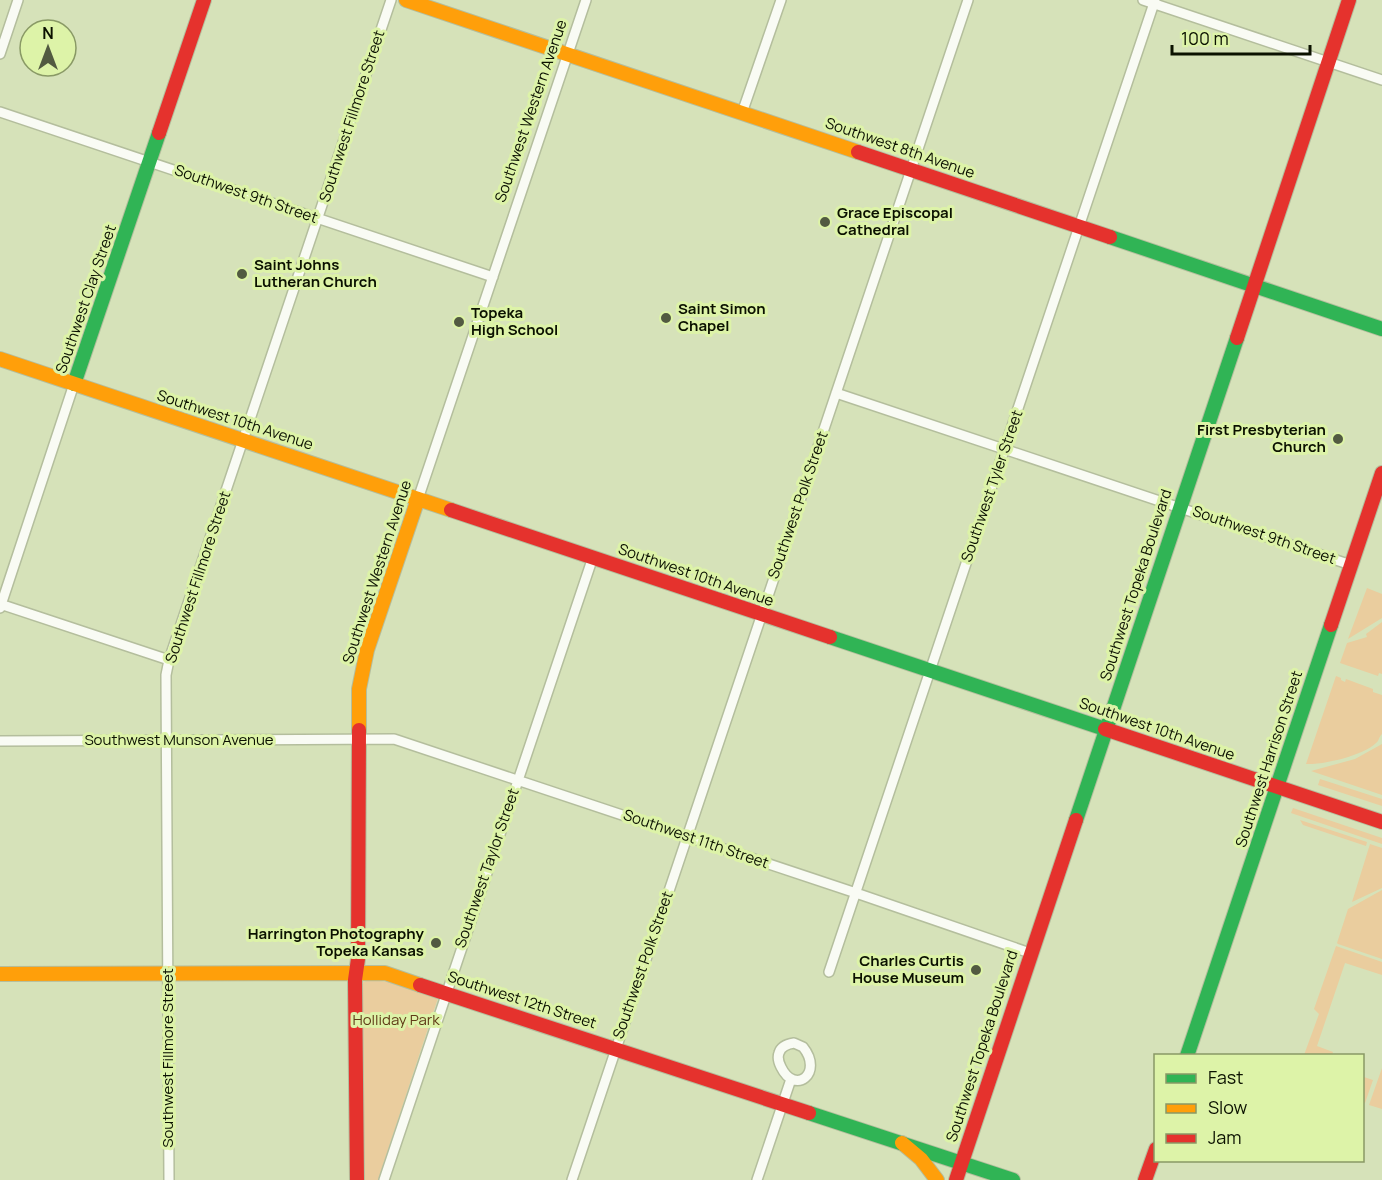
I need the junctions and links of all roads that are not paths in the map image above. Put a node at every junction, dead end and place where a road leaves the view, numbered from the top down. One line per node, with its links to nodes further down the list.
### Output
1 (18, 0): 11 (street)
2 (204, 0): 17 (main road, Southwest Clay Street)
3 (391, 0): 19 (street, Southwest Fillmore Street)
4 (406, 0): 12 (main road, Southwest 8th Avenue)
5 (586, 0): 12 (street, Southwest Western Avenue)
6 (781, 0): 16 (street)
7 (968, 0): 18 (street, Southwest Polk Street)
8 (1143, 0): 10 (street)
9 (1349, 0): 13 (main road, Southwest Topeka Boulevard)
10 (1155, 2): 13 (street); 20 (street, Southwest Tyler Street)
11 (0, 54)
12 (567, 54): 16 (main road, Southwest 8th Avenue); 21 (street, Southwest Western Avenue)
13 (1328, 62): 14 (street); 22 (main road, Southwest Topeka Boulevard)
14 (1382, 80)
15 (0, 112): 17 (street, Southwest 9th Street)
16 (742, 113): 18 (main road, Southwest 8th Avenue)
17 (150, 162): 19 (street, Southwest 9th Street); 25 (main road, Southwest Clay Street)
18 (911, 169): 20 (main road, Southwest 8th Avenue); 26 (street, Southwest Polk Street)
19 (318, 218): 21 (street, Southwest 9th Street); 27 (street, Southwest Fillmore Street)
20 (1079, 226): 22 (main road, Southwest 8th Avenue); 28 (street, Southwest Tyler Street)
21 (493, 277): 30 (street, Southwest Western Avenue)
22 (1254, 284): 23 (main road, Southwest 8th Avenue); 31 (main road, Southwest Topeka Boulevard)
23 (1382, 329)
24 (0, 359): 25 (main road, Southwest 10th Avenue)
25 (74, 384): 27 (main road, Southwest 10th Avenue); 34 (street, Southwest Clay Street)
26 (836, 393): 28 (street, Southwest 9th Street); 35 (street, Southwest Polk Street)
27 (243, 440): 30 (main road, Southwest 10th Avenue); 36 (street, Southwest Fillmore Street)
28 (1004, 450): 31 (street, Southwest 9th Street); 37 (street, Southwest Tyler Street)
29 (1382, 473): 33 (main road, Southwest Harrison Street)
30 (418, 499): 32 (main road, Southwest 10th Avenue); 39 (main road, Southwest Western Avenue)
31 (1180, 507): 33 (street, Southwest 9th Street); 38 (main road, Southwest Topeka Boulevard)
32 (592, 557): 35 (main road, Southwest 10th Avenue); 42 (street, Southwest Taylor Street)
33 (1351, 565): 43 (main road, Southwest Harrison Street)
34 (0, 606): 36 (street)
35 (761, 614): 37 (main road, Southwest 10th Avenue); 45 (street, Southwest Polk Street)
36 (169, 660): 40 (street, Southwest Fillmore Street)
37 (930, 670): 38 (main road, Southwest 10th Avenue); 46 (street, Southwest Tyler Street)
38 (1105, 729): 43 (main road, Southwest 10th Avenue); 47 (main road, Southwest Topeka Boulevard)
39 (359, 738): 40 (street, Southwest Munson Avenue); 42 (street, Southwest 11th Street); 49 (main road, Southwest Western Avenue)
40 (167, 740): 41 (street, Southwest Munson Avenue); 51 (street, Southwest Fillmore Street)
41 (0, 741)
42 (517, 779): 45 (street, Southwest 11th Street); 52 (street, Southwest Taylor Street)
43 (1277, 787): 44 (main road, Southwest 10th Avenue); 54 (main road, Southwest Harrison Street)
44 (1382, 822)
45 (687, 836): 46 (street, Southwest 11th Street); 53 (street, Southwest Polk Street)
46 (856, 892): 47 (street, Southwest 11th Street); 48 (street, Southwest Tyler Street)
47 (1030, 953): 59 (main road, Southwest Topeka Boulevard)
48 (830, 972)
49 (357, 973): 51 (main road, Southwest 12th Street); 52 (main road, Southwest 12th Street); 61 (main road, Southwest Western Avenue)
50 (0, 974): 51 (main road, Southwest 12th Street)
51 (168, 974): 60 (street, Southwest Fillmore Street)
52 (445, 993): 53 (main road, Southwest 12th Street); 62 (street, Southwest Taylor Street)
53 (615, 1048): 56 (main road, Southwest 12th Street); 63 (street, Southwest Polk Street)
54 (1188, 1054)
55 (791, 1079): 56 (street)
56 (783, 1104): 57 (main road, Southwest 12th Street); 64 (street)
57 (902, 1143): 59 (main road, Southwest 12th Street); 65 (main road)
58 (1154, 1152): 68 (main road)
59 (961, 1163): 66 (main road, Southwest Topeka Boulevard); 67 (main road, Southwest 12th Street)
60 (169, 1180)
61 (357, 1180)
62 (384, 1180)
63 (572, 1180)
64 (757, 1180)
65 (937, 1180)
66 (956, 1180)
67 (1013, 1180)
68 (1145, 1180)

